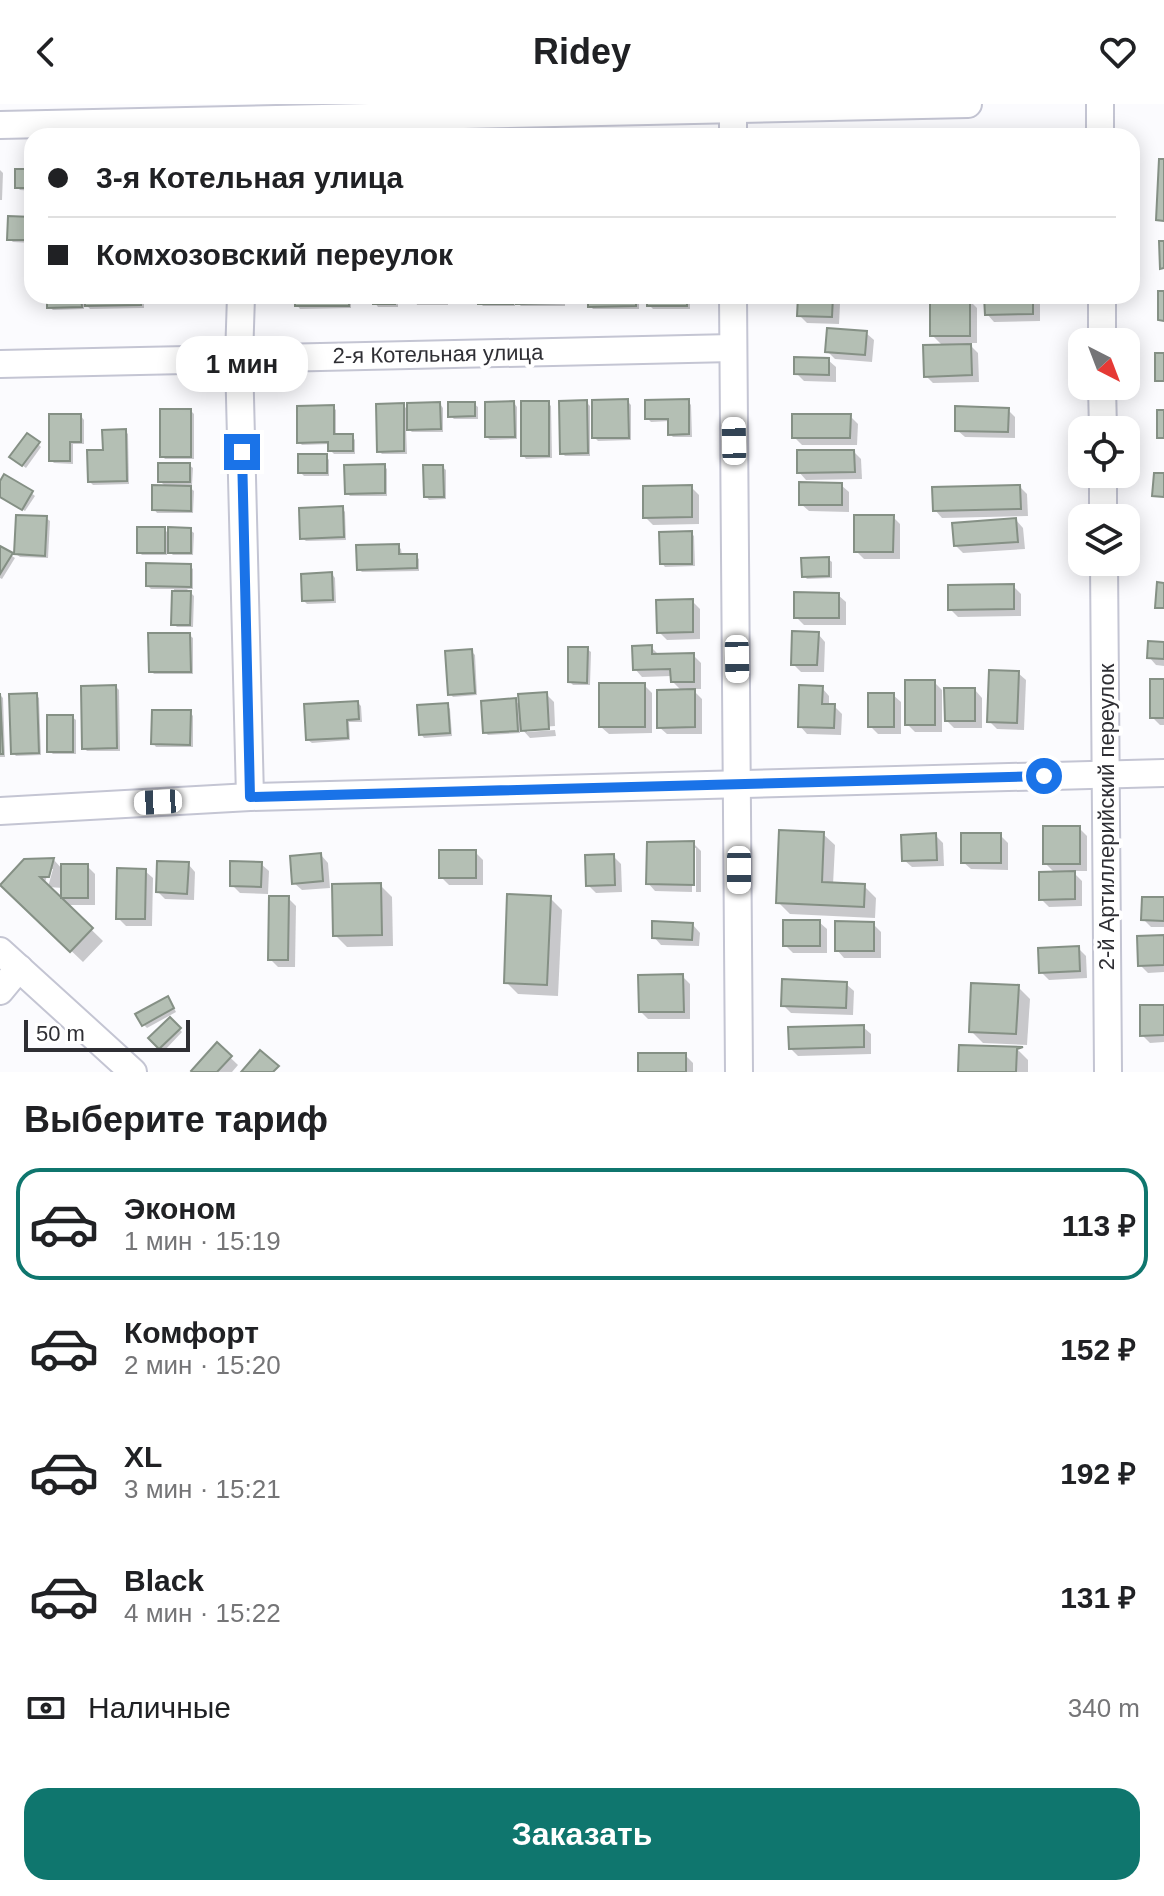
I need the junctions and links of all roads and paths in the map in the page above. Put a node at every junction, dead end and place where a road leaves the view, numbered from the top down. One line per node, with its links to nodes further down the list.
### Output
1 (968, 104): 5 (street)
2 (1100, 104): 8 (street)
3 (272, 111): 5 (street); 7 (street)
4 (76, 113): 6 (street); 7 (street)
5 (733, 123)
6 (0, 125)
7 (244, 128)
8 (1100, 128)
9 (241, 304): 14 (street)
10 (733, 304): 13 (street)
11 (1102, 304): 12 (street)
12 (1102, 328)
13 (733, 348): 14 (street, 2-я Котельная улица); 19 (street)
14 (239, 358): 15 (street, 2-я Котельная улица); 20 (street)
15 (0, 364)
16 (1104, 576): 18 (street, 2-й Артиллерийский переулок)
17 (1164, 773): 18 (street)
18 (1105, 775): 19 (street); 26 (street, 2-й Артиллерийский переулок)
19 (738, 784): 20 (street); 25 (street)
20 (250, 797): 21 (street)
21 (0, 811)
22 (9, 960): 23 (street); 24 (street)
23 (0, 991)
24 (133, 1072)
25 (739, 1072)
26 (1108, 1072)

